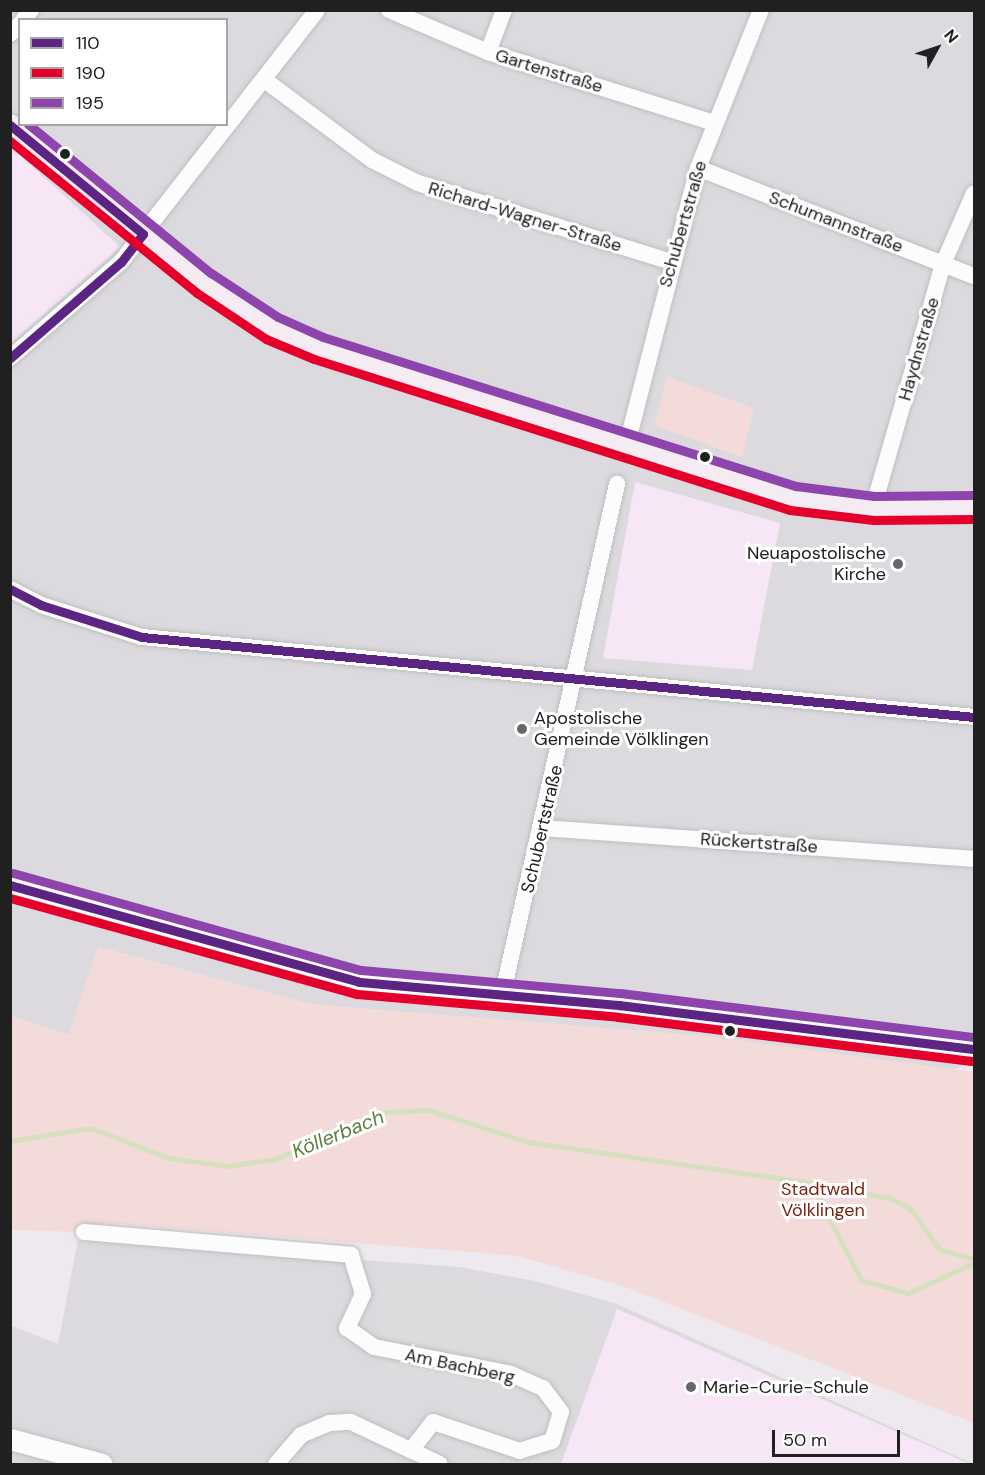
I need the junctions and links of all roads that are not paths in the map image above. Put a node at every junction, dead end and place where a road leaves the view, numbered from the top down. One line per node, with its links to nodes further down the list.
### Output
1 (317, 10): 6 (street)
2 (389, 10): 5 (street, Gartenstraße)
3 (504, 10): 5 (street)
4 (761, 10): 7 (street, Schubertstraße)
5 (488, 52): 7 (street, Gartenstraße)
6 (266, 81): 11 (street); 12 (street, Richard-Wagner-Straße)
7 (712, 122): 9 (street, Schubertstraße)
8 (10, 125): 11 (main road)
9 (698, 168): 12 (street, Schubertstraße); 13 (street, Schumannstraße)
10 (975, 193): 13 (street, Haydnstraße)
11 (144, 234): 15 (street); 16 (main road)
12 (671, 262): 16 (street, Schubertstraße)
13 (943, 264): 14 (street, Schumannstraße); 19 (street, Haydnstraße)
14 (975, 276)
15 (10, 358)
16 (627, 444): 19 (main road)
17 (617, 484): 21 (street, Schubertstraße)
18 (975, 507): 19 (main road)
19 (873, 508)
20 (10, 589): 21 (street)
21 (574, 682): 22 (street); 23 (street, Schubertstraße)
22 (975, 717)
23 (543, 828): 24 (street, Rückertstraße); 26 (street, Schubertstraße)
24 (975, 859)
25 (10, 885): 26 (street)
26 (502, 997): 27 (street)
27 (975, 1049)
28 (84, 1232): 30 (street, Am Bachberg)
29 (10, 1439): 31 (street)
30 (411, 1450): 32 (street); 33 (street)
31 (102, 1464)
32 (276, 1464)
33 (440, 1464)

